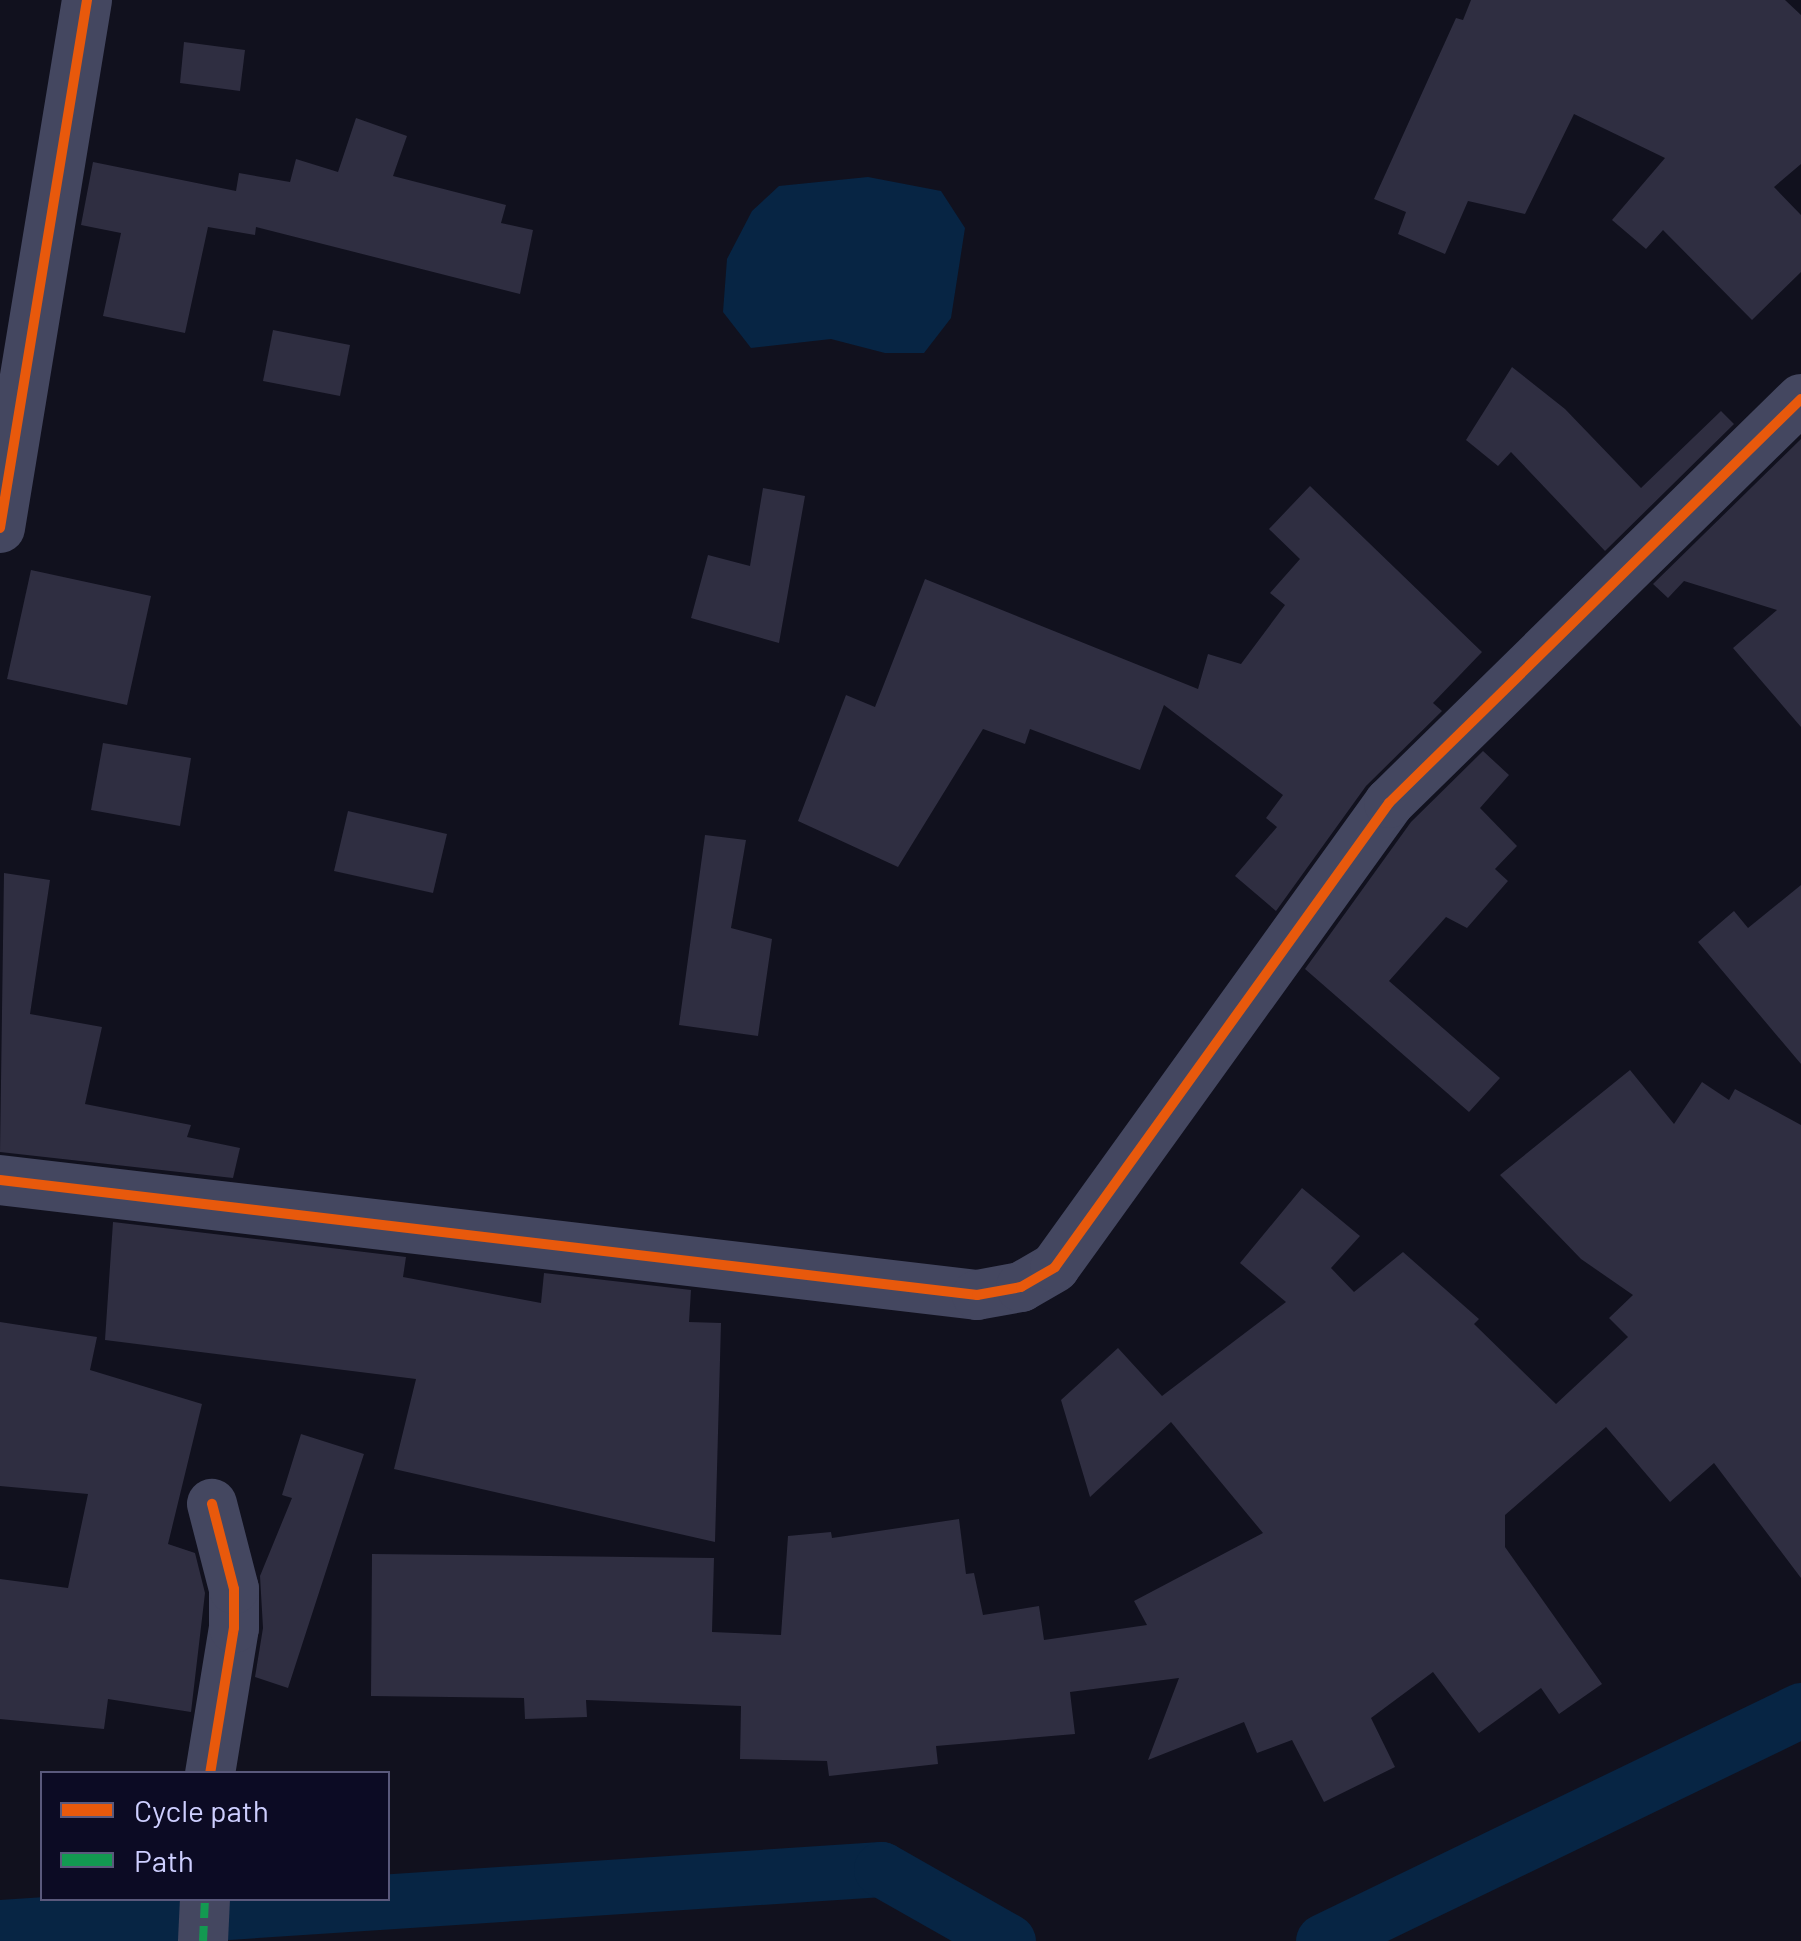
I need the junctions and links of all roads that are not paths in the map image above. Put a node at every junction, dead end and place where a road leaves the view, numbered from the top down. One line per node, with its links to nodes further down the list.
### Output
1 (87, 0): 3 (street)
2 (1801, 399): 4 (street)
3 (0, 528)
4 (0, 1180)
5 (212, 1504): 6 (street)
6 (210, 1761)
7 (205, 1901): 8 (street)
8 (203, 1941)

